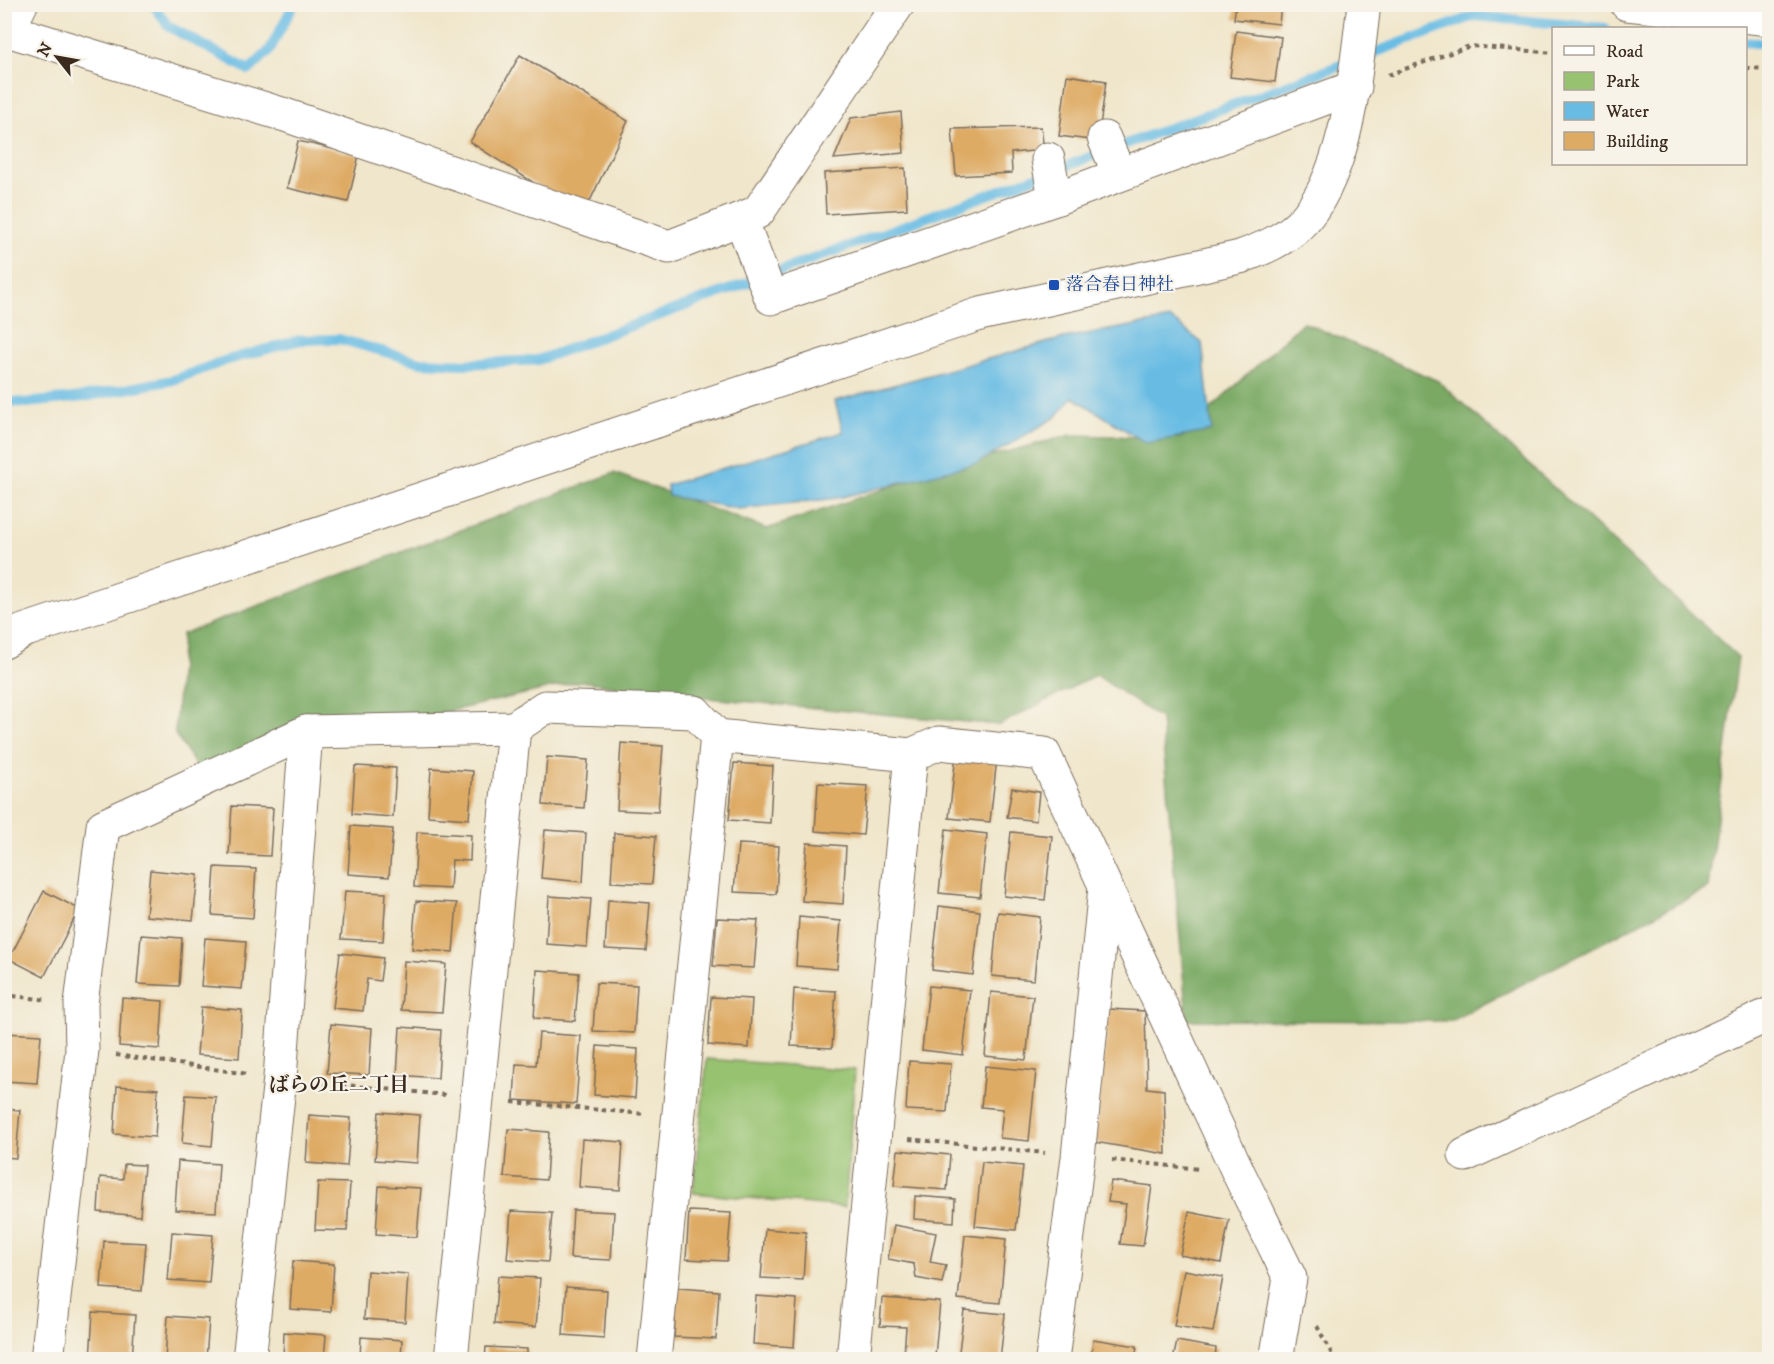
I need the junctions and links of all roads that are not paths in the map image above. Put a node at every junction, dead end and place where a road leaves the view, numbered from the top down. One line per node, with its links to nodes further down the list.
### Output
1 (898, 4): 11 (street)
2 (1364, 4): 6 (street)
3 (1627, 4): 4 (street)
4 (1770, 19)
5 (11, 21): 11 (street)
6 (1354, 87): 9 (street); 12 (street)
7 (1104, 138): 9 (street)
8 (1048, 159): 10 (street)
9 (1119, 174): 10 (street)
10 (1055, 199): 11 (street)
11 (741, 219)
12 (4, 642)
13 (514, 728): 14 (street); 15 (street); 22 (street)
14 (306, 732): 20 (street); 21 (street)
15 (717, 736): 16 (street); 23 (street)
16 (911, 755): 17 (street); 24 (street)
17 (1105, 887): 25 (street); 26 (street)
18 (1770, 1014): 19 (street)
19 (1465, 1155)
20 (47, 1359)
21 (249, 1359)
22 (451, 1359)
23 (654, 1359)
24 (853, 1359)
25 (1052, 1359)
26 (1276, 1359)

